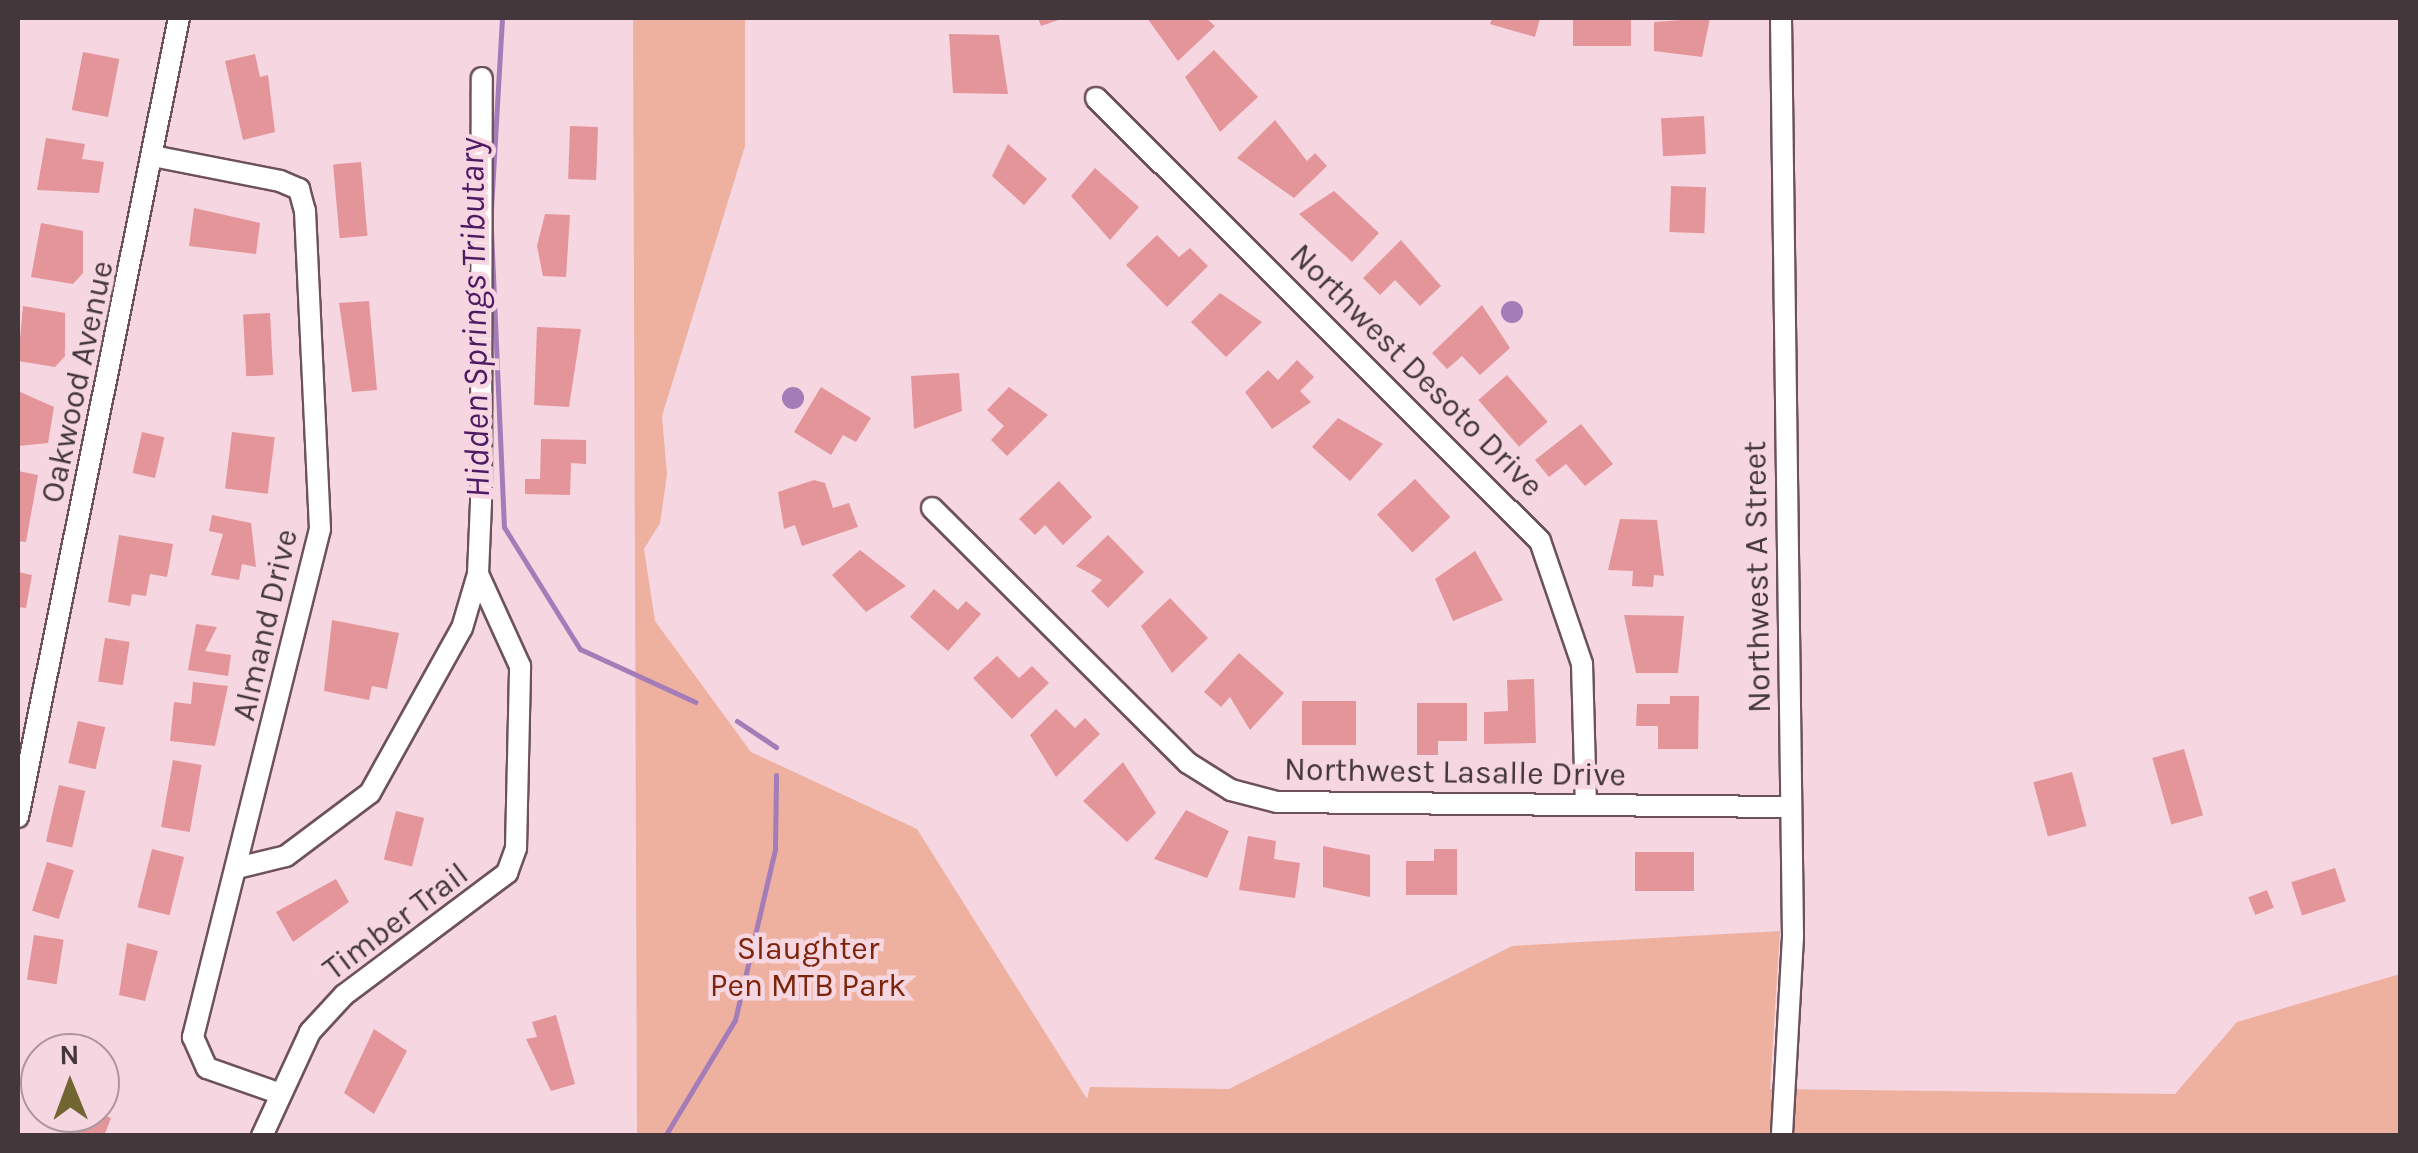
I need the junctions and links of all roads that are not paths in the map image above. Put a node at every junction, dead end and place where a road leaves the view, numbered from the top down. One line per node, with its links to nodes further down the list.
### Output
1 (179, 18): 5 (street, Oakwood Avenue)
2 (1781, 18): 10 (street, Northwest A Street)
3 (482, 78): 7 (street)
4 (1096, 98): 9 (street, Northwest Desoto Drive)
5 (158, 157): 8 (street, Oakwood Avenue); 12 (street, Almand Drive)
6 (932, 508): 9 (street, Northwest Lasalle Drive)
7 (478, 574): 12 (street); 13 (street, Timber Trail)
8 (23, 771): 11 (street, Oakwood Avenue)
9 (1586, 804): 10 (street, Northwest Lasalle Drive)
10 (1792, 807): 15 (street, Northwest A Street)
11 (18, 817)
12 (241, 867): 13 (street, Almand Drive)
13 (281, 1094): 14 (street, Timber Trail)
14 (262, 1136)
15 (1782, 1136)

